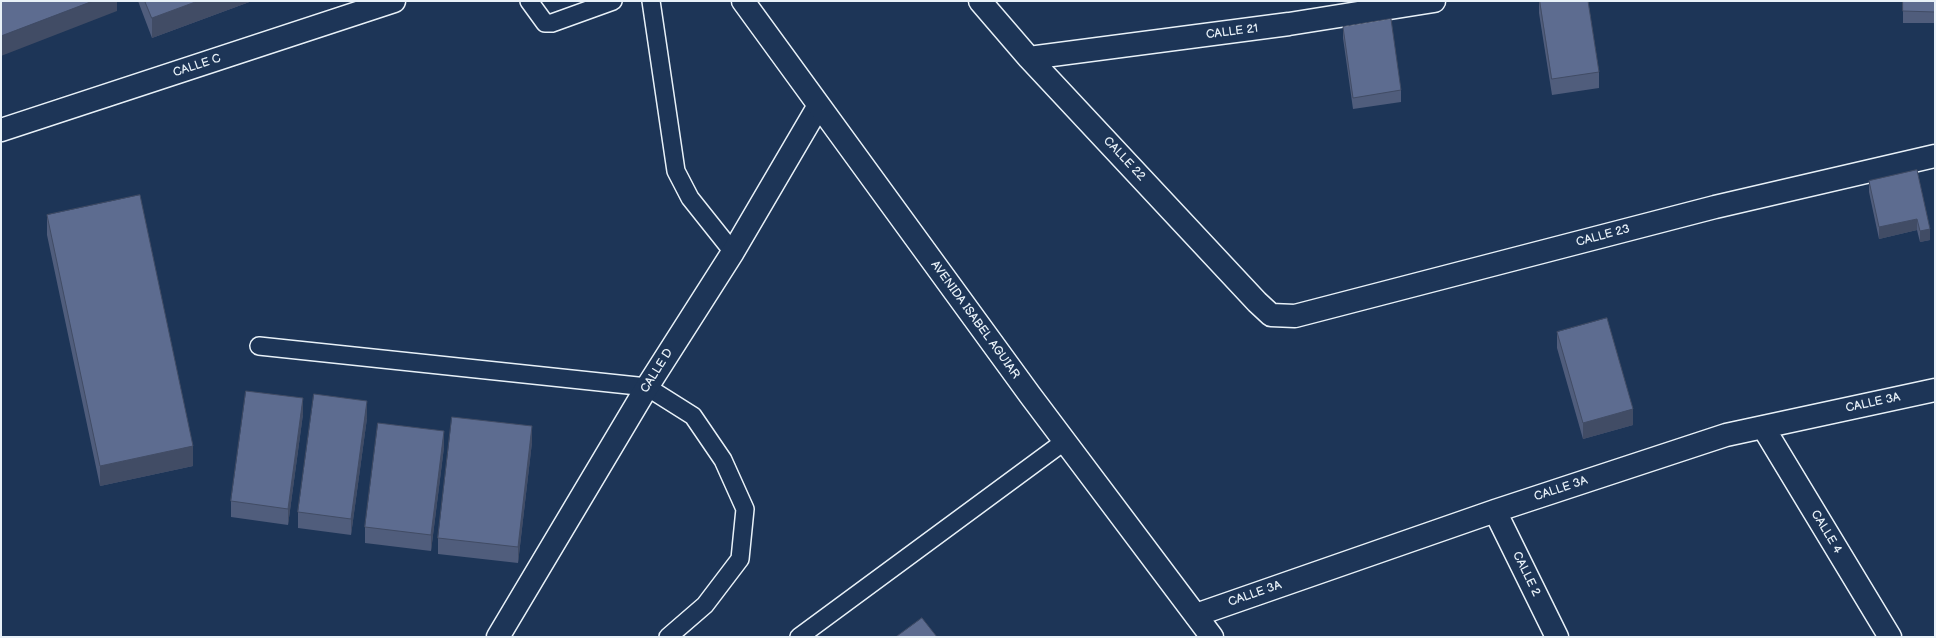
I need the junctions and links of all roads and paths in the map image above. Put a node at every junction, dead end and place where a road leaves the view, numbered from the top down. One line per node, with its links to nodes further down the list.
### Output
1 (394, 1): 10 (street, CALLE C)
2 (529, 1): 3 (lane)
3 (614, 1)
4 (651, 1): 12 (lane)
5 (742, 1): 9 (street, AVENIDA ISABEL AGUIAR)
6 (980, 1): 8 (street, CALLE 22)
7 (1434, 1): 8 (street, CALLE 21)
8 (1029, 58): 13 (street, CALLE 22)
9 (818, 107): 12 (street, CALLE D); 18 (street, AVENIDA ISABEL AGUIAR)
10 (1, 130)
11 (1935, 156): 13 (street, CALLE 23)
12 (733, 252): 15 (street, CALLE D)
13 (1271, 315)
14 (259, 346): 15 (lane)
15 (647, 387): 21 (street, CALLE D); 22 (lane)
16 (1935, 390): 17 (street, CALLE 3A)
17 (1763, 427): 19 (street, CALLE 3A); 26 (street, CALLE 4)
18 (1065, 441): 20 (street, AVENIDA ISABEL AGUIAR); 23 (lane)
19 (1495, 511): 20 (street, CALLE 3A); 25 (street, CALLE 2)
20 (1196, 615): 24 (street, AVENIDA ISABEL AGUIAR)
21 (498, 637)
22 (668, 637)
23 (799, 637)
24 (1212, 637)
25 (1557, 637)
26 (1890, 637)

